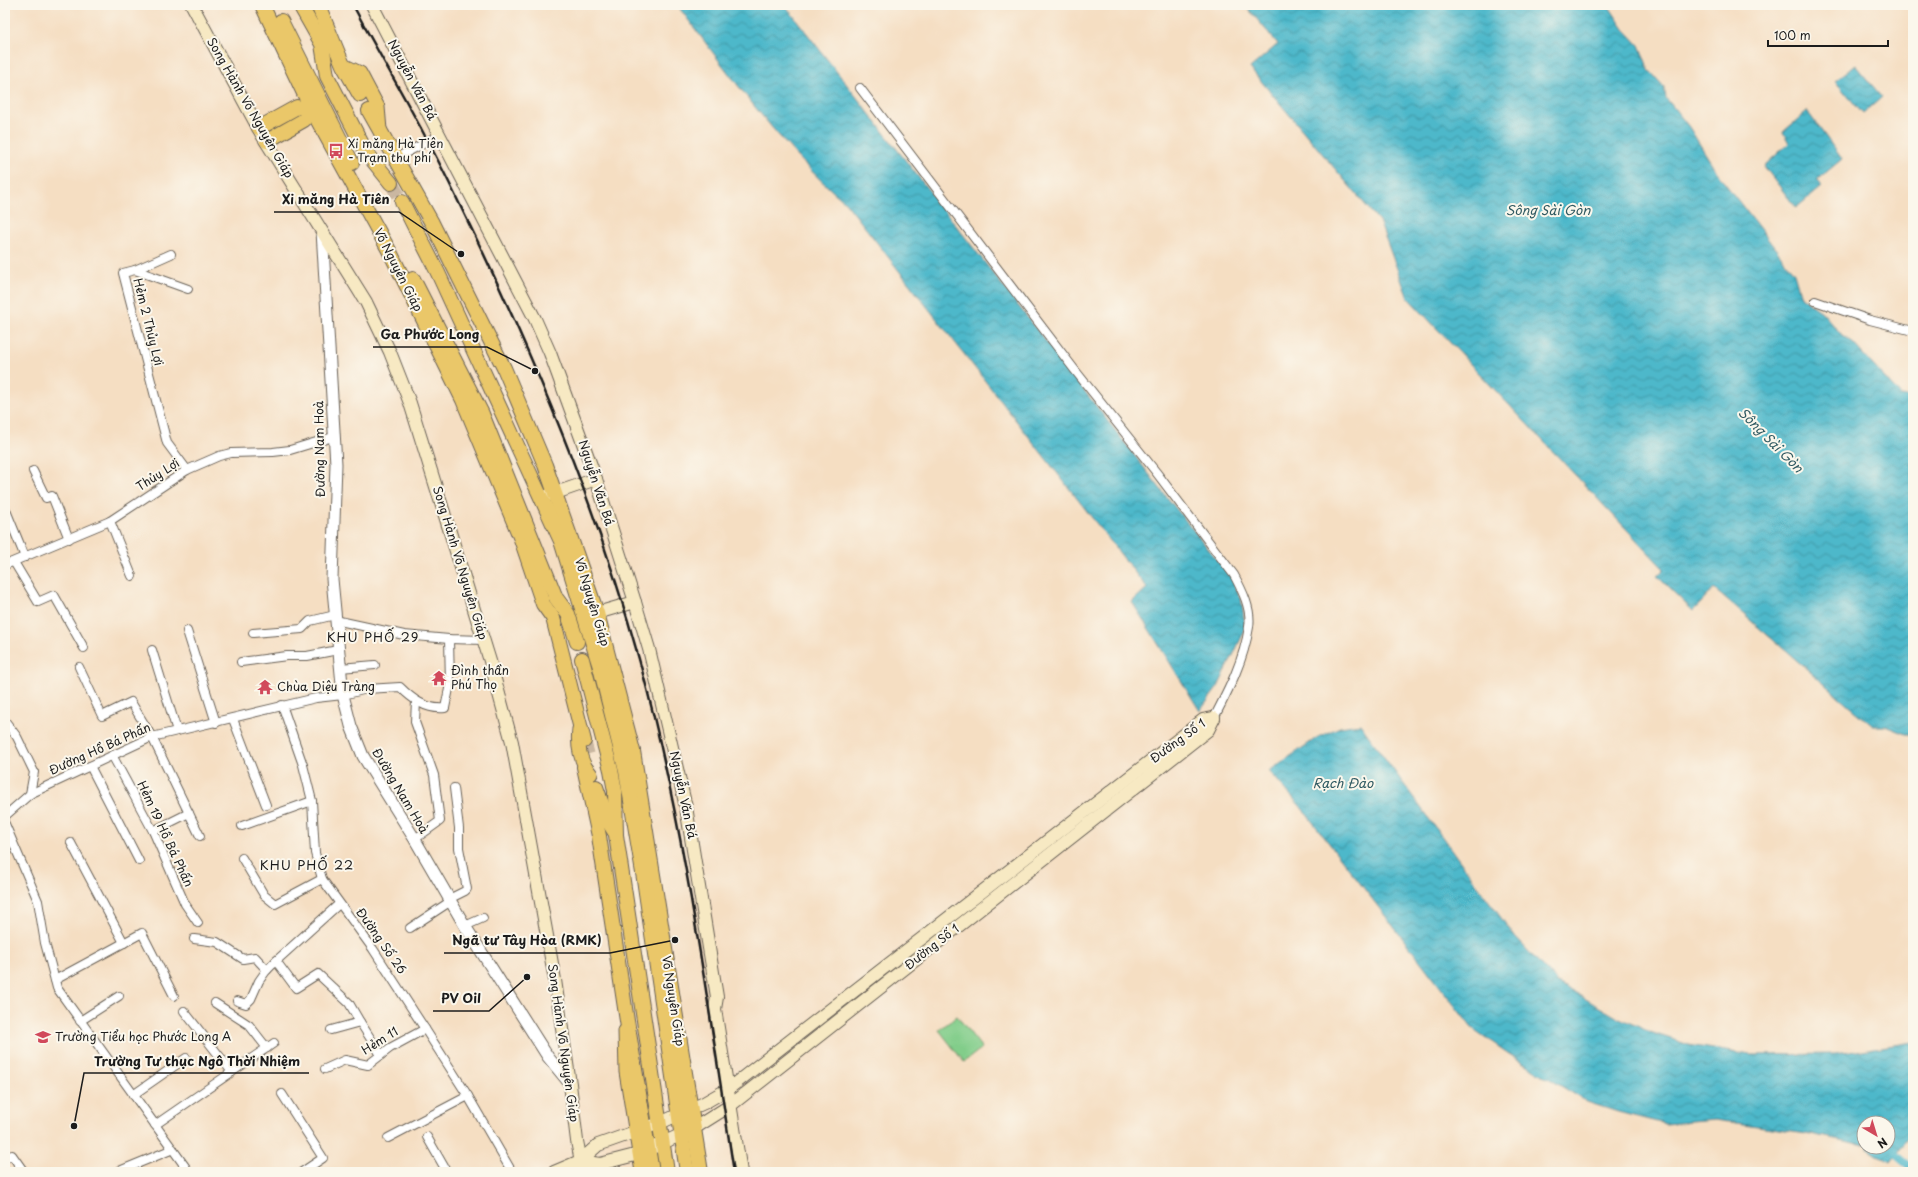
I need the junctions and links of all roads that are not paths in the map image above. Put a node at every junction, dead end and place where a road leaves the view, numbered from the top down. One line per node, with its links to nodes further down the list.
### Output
1 (192, 5): 15 (main road, Song Hành Võ Nguyên Giáp)
2 (300, 5): 6 (highway)
3 (316, 5): 6 (highway); 8 (highway)
4 (372, 5): 17 (main road, Nguyễn Văn Bá)
5 (269, 8): 9 (highway, Võ Nguyên Giáp); 12 (highway, Võ Nguyên Giáp)
6 (315, 30): 7 (highway)
7 (322, 44): 8 (highway); 20 (highway)
8 (343, 66): 11 (highway); 16 (main road, Võ Nguyên Giáp)
9 (313, 87): 12 (highway); 14 (highway, Võ Nguyên Giáp)
10 (860, 88): 65 (street)
11 (360, 95)
12 (312, 110): 14 (highway); 15 (highway); 18 (highway); 48 (highway, Võ Nguyên Giáp)
13 (369, 111): 16 (highway, Võ Nguyên Giáp)
14 (330, 123): 44 (highway, Võ Nguyên Giáp)
15 (259, 128): 18 (main road, Song Hành Võ Nguyên Giáp)
16 (380, 132): 19 (highway, Võ Nguyên Giáp)
17 (440, 135): 19 (street); 33 (main road, Nguyễn Văn Bá)
18 (266, 141): 23 (main road, Song Hành Võ Nguyên Giáp)
19 (396, 158): 22 (highway, Võ Nguyên Giáp)
20 (391, 183)
21 (402, 202): 26 (highway, Võ Nguyên Giáp)
22 (432, 223): 26 (highway); 34 (highway, Võ Nguyên Giáp)
23 (322, 230): 30 (street, Đường Nam Hoà); 52 (main road, Song Hành Võ Nguyên Giáp)
24 (171, 254): 25 (street)
25 (135, 270): 27 (street, Hẻm 2 Thủy Lợi); 31 (street, Hẻm 2 Thủy Lợi)
26 (438, 273): 34 (highway, Võ Nguyên Giáp)
27 (188, 289)
28 (1815, 301): 29 (street)
29 (1913, 331)
30 (333, 437): 31 (street, Thủy Lợi); 47 (street, Đường Nam Hoà)
31 (187, 470): 36 (street, Thủy Lợi)
32 (33, 471): 37 (street)
33 (596, 479): 34 (main road); 45 (main road, Nguyễn Văn Bá)
34 (548, 496): 38 (highway, Võ Nguyên Giáp); 39 (highway, Võ Nguyên Giáp)
35 (5, 508): 40 (street)
36 (110, 522): 37 (street, Thủy Lợi); 43 (street)
37 (69, 539): 40 (street, Thủy Lợi)
38 (562, 542): 39 (highway); 122 (highway, Võ Nguyên Giáp)
39 (578, 555): 46 (highway, Võ Nguyên Giáp)
40 (25, 557): 41 (street, Thủy Lợi)
41 (14, 562): 42 (street, Thủy Lợi); 54 (street)
42 (5, 565)
43 (132, 576)
44 (556, 598): 48 (highway); 53 (highway, Võ Nguyên Giáp)
45 (635, 602): 46 (main road); 117 (main road, Nguyễn Văn Bá)
46 (597, 612): 122 (highway, Võ Nguyên Giáp)
47 (335, 617): 50 (street); 51 (street); 56 (street, Đường Nam Hoà)
48 (553, 618): 68 (highway, Võ Nguyên Giáp)
49 (187, 631): 69 (street)
50 (253, 633)
51 (449, 639): 52 (street); 63 (street, Đường Hồ Bá Phấn)
52 (484, 640): 116 (main road, Song Hành Võ Nguyên Giáp)
53 (577, 642)
54 (84, 648)
55 (152, 650): 70 (street)
56 (338, 650): 58 (street); 61 (street, Đường Nam Hoà)
57 (582, 659): 85 (highway)
58 (240, 662)
59 (375, 665): 61 (street)
60 (79, 667): 71 (street)
61 (340, 668): 62 (street, Đường Nam Hoà)
62 (343, 695): 63 (street, Đường Hồ Bá Phấn); 64 (street, Đường Hồ Bá Phấn); 87 (street, Đường Nam Hoà)
63 (416, 701): 87 (street)
64 (282, 705): 66 (street, Đường Hồ Bá Phấn); 78 (street, Đường Số 26)
65 (1214, 718): 117 (main road, Đường Số 1); 121 (main road, Đường Số 1)
66 (233, 719): 69 (street, Đường Hồ Bá Phấn); 79 (street)
67 (5, 722): 77 (street)
68 (580, 722): 72 (highway, Võ Nguyên Giáp); 75 (main road, Võ Nguyên Giáp)
69 (216, 723): 70 (street, Đường Hồ Bá Phấn)
70 (177, 731): 71 (street, Đường Hồ Bá Phấn)
71 (152, 737): 73 (street, Đường Hồ Bá Phấn); 80 (street)
72 (584, 741)
73 (112, 755): 74 (street, Đường Hồ Bá Phấn); 84 (street, Hẻm 19 Hồ Bá Phấn)
74 (90, 766): 77 (street, Đường Hồ Bá Phấn); 90 (street)
75 (588, 767): 85 (highway); 126 (highway)
76 (454, 788): 92 (street)
77 (30, 794): 81 (street, Đường Hồ Bá Phấn)
78 (312, 801): 83 (street); 91 (street, Đường Số 26)
79 (266, 805)
80 (189, 813): 84 (street); 86 (street)
81 (5, 816)
82 (5, 824): 102 (street)
83 (242, 826)
84 (153, 831): 95 (street, Hẻm 19 Hồ Bá Phấn)
85 (616, 835): 123 (highway)
86 (200, 836)
87 (415, 839): 92 (street, Đường Nam Hoà)
88 (71, 842): 99 (street)
89 (242, 858): 91 (street)
90 (139, 861)
91 (322, 879): 93 (street, Đường Số 26)
92 (450, 900): 96 (street, Đường Nam Hoà); 97 (street)
93 (339, 904): 100 (street); 110 (street, Đường Số 26)
94 (483, 918): 96 (street)
95 (198, 923)
96 (465, 926): 116 (street, Đường Nam Hoà)
97 (410, 928)
98 (194, 939): 101 (street)
99 (124, 943): 102 (street); 104 (street)
100 (276, 961): 101 (street); 109 (street)
101 (267, 970): 105 (street)
102 (55, 980): 108 (street)
103 (119, 996): 108 (street)
104 (174, 996)
105 (237, 1002)
106 (215, 1003): 115 (street)
107 (184, 1010): 115 (street)
108 (80, 1021): 119 (street)
109 (360, 1022): 111 (street); 112 (street)
110 (425, 1029): 112 (street, Hẻm 11); 120 (street, Đường Số 26)
111 (331, 1030)
112 (381, 1055): 114 (street, Hẻm 11)
113 (186, 1058): 119 (street)
114 (324, 1069)
115 (232, 1072): 124 (street)
116 (570, 1084): 134 (main road, Song Hành Võ Nguyên Giáp)
117 (732, 1087): 121 (main road, Nguyễn Văn Bá); 122 (main road, Đường Số 1)
118 (282, 1094): 139 (street)
119 (133, 1095): 124 (street)
120 (468, 1096): 129 (street); 141 (street, Đường Số 26)
121 (734, 1103): 125 (main road, Đường Số 1); 147 (main road, Nguyễn Văn Bá); 148 (main road, Nguyễn Văn Bá)
122 (684, 1112): 123 (main road, Đường Số 1); 125 (highway); 127 (highway)
123 (660, 1123): 126 (main road, Đường Số 1); 130 (highway)
124 (155, 1125): 131 (street)
125 (693, 1129): 127 (main road, Đường Số 1); 146 (highway)
126 (640, 1131): 132 (highway); 134 (main road, Đường Số 1)
127 (681, 1135): 130 (main road, Đường Số 1); 145 (highway)
128 (427, 1137): 140 (street)
129 (388, 1138)
130 (663, 1144): 132 (main road, Đường Số 1); 135 (highway)
131 (173, 1149): 136 (street); 138 (street)
132 (643, 1152): 134 (main road, Đường Số 1); 135 (highway); 143 (main road); 144 (highway)
133 (5, 1158): 137 (street)
134 (582, 1167): 142 (main road)
135 (666, 1168)
136 (186, 1171)
137 (24, 1172)
138 (117, 1172)
139 (302, 1172)
140 (447, 1172)
141 (512, 1172)
142 (554, 1172)
143 (642, 1172)
144 (652, 1172)
145 (687, 1172)
146 (700, 1172)
147 (741, 1172)
148 (748, 1172)

